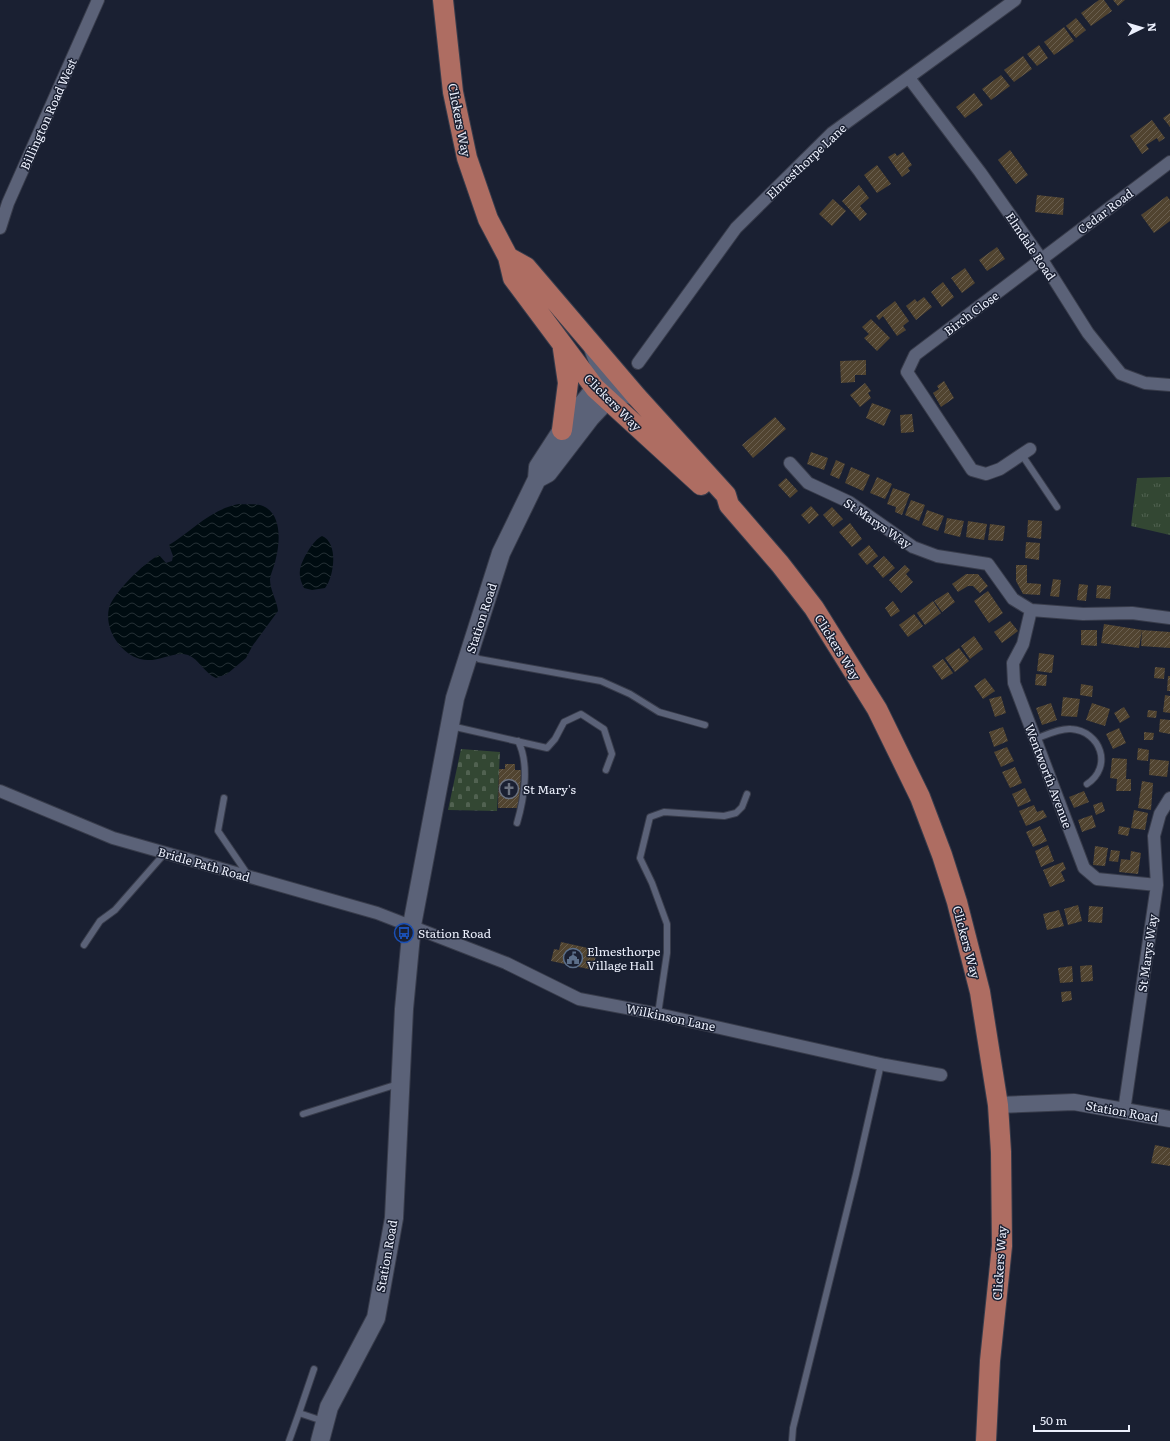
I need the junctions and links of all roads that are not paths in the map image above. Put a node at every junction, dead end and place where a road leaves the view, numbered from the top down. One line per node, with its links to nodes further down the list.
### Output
1 (98, 0): 6 (street, Billington Road West)
2 (444, 0): 7 (main road, Clickers Way)
3 (1015, 0): 4 (street, Elmesthorpe Lane)
4 (909, 78): 8 (street, Elmdale Road); 11 (street, Elmesthorpe Lane)
5 (1170, 162): 8 (street, Cedar Road)
6 (0, 228)
7 (508, 257): 9 (main road, Clickers Way); 10 (main road, Clickers Way)
8 (1042, 260): 12 (street, Elmdale Road); 16 (street, Birch Close)
9 (562, 345): 13 (main road, Clickers Way); 15 (main road)
10 (592, 346): 13 (main road); 14 (main road, Clickers Way)
11 (638, 363)
12 (1170, 385)
13 (603, 392): 14 (main road); 15 (main road, Station Road); 18 (main road, Station Road); 19 (main road, Clickers Way)
14 (637, 398): 19 (main road, Clickers Way)
15 (562, 430): 18 (main road, Station Road)
16 (1026, 452): 20 (lane)
17 (790, 463): 21 (street, St Marys Way)
18 (537, 479): 23 (main road, Station Road)
19 (729, 505): 44 (main road, Clickers Way)
20 (1057, 508)
21 (1031, 610): 22 (street, St Marys Way); 26 (street, Wentworth Avenue)
22 (1170, 618)
23 (469, 654): 24 (lane); 25 (main road, Station Road)
24 (705, 725)
25 (450, 726): 27 (lane); 38 (main road, Station Road)
26 (1035, 739): 29 (lane); 37 (street, Wentworth Avenue)
27 (518, 741): 28 (lane); 34 (lane)
28 (606, 770)
29 (1087, 784)
30 (0, 791): 35 (street, Bridle Path Road)
31 (748, 794): 40 (lane)
32 (224, 798): 36 (lane)
33 (1170, 798): 37 (street, St Marys Way)
34 (517, 824)
35 (165, 853): 36 (street, Bridle Path Road); 39 (lane)
36 (250, 878): 38 (street, Bridle Path Road)
37 (1157, 885): 45 (street, St Marys Way)
38 (412, 925): 40 (street, Wilkinson Lane); 43 (main road, Station Road)
39 (84, 945)
40 (658, 1014): 41 (street, Wilkinson Lane)
41 (881, 1064): 42 (street, Wilkinson Lane); 53 (lane)
42 (941, 1075)
43 (400, 1084): 46 (lane); 50 (main road, Station Road)
44 (998, 1105): 45 (street, Station Road); 54 (main road, Clickers Way)
45 (1124, 1111): 47 (street, Station Road)
46 (304, 1114)
47 (1170, 1120)
48 (314, 1369): 49 (lane)
49 (299, 1413): 50 (lane); 51 (lane)
50 (325, 1422): 52 (main road, Station Road)
51 (289, 1441)
52 (320, 1441)
53 (792, 1441)
54 (986, 1441)

